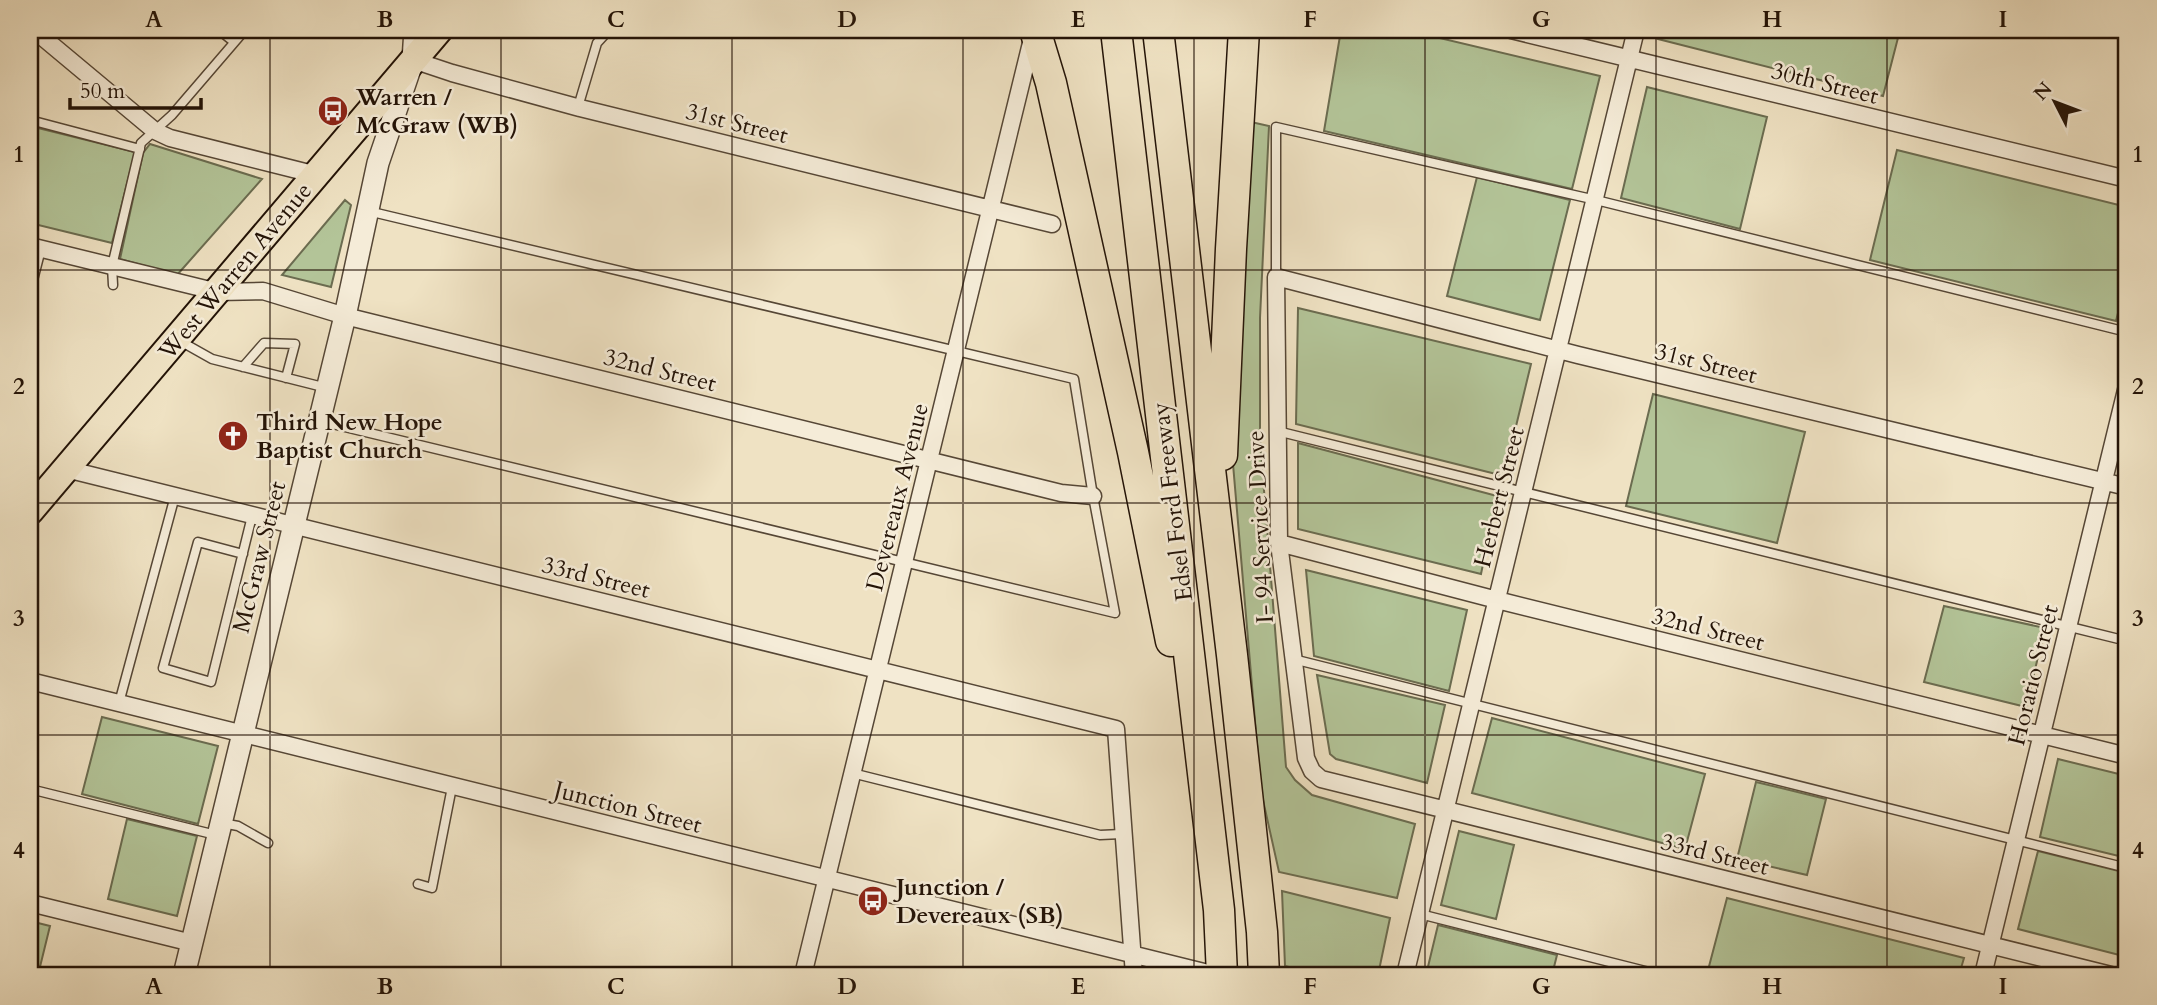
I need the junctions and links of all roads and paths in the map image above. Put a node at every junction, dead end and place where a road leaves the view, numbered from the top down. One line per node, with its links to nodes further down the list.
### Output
1 (34, 30): 18 (street)
2 (219, 30): 13 (lane)
3 (245, 30): 13 (lane)
4 (415, 30): 15 (street, McGraw Street)
5 (439, 30): 15 (main road, West Warren Avenue)
6 (609, 30): 16 (lane)
7 (1034, 30): 23 (street, Devereaux Avenue); 64 (highway)
8 (1116, 30): 64 (highway, Edsel Ford Freeway)
9 (1158, 30): 52 (highway, Edsel Ford Freeway)
10 (1244, 30): 52 (highway)
11 (1511, 30): 14 (street, 30th Street)
12 (1636, 30): 14 (street, Herbert Street)
13 (234, 42): 18 (lane)
14 (1629, 59): 21 (street, 30th Street); 22 (street, Herbert Street)
15 (413, 60): 16 (street, 31st Street); 20 (main road, West Warren Avenue); 24 (street, McGraw Street)
16 (578, 108): 23 (street, 31st Street)
17 (30, 120): 19 (lane)
18 (155, 131): 19 (lane); 20 (street)
19 (140, 149): 27 (lane)
20 (317, 175): 31 (main road, West Warren Avenue)
21 (2127, 179)
22 (1595, 200): 28 (lane); 33 (lane); 35 (street, Herbert Street)
23 (991, 209): 25 (street, 31st Street); 36 (street, Devereaux Avenue)
24 (368, 211): 32 (street, McGraw Street); 36 (lane)
25 (1052, 224)
26 (35, 248): 27 (street, 32nd Street); 30 (lane)
27 (112, 266): 29 (lane); 31 (street, 32nd Street)
28 (1276, 277): 35 (street, 31st Street); 42 (street, I- 94 Service Drive)
29 (113, 285)
30 (30, 292)
31 (218, 292): 32 (street, 32nd Street); 34 (main road, West Warren Avenue)
32 (345, 316): 40 (street, McGraw Street); 43 (street, 32nd Street)
33 (2127, 332)
34 (177, 339): 37 (lane); 44 (main road, West Warren Avenue)
35 (1558, 350): 45 (street, 31st Street); 47 (street, Herbert Street)
36 (956, 351): 43 (street, Devereaux Avenue); 49 (lane)
37 (243, 367): 38 (lane); 38 (lane)
38 (286, 378): 40 (lane)
39 (2127, 386): 45 (street, Horatio Street)
40 (327, 388): 41 (street, McGraw Street)
41 (320, 421): 53 (street, McGraw Street); 56 (lane)
42 (1277, 431): 47 (lane); 54 (street, I- 94 Service Drive)
43 (929, 460): 49 (street, 32nd Street); 56 (street, Devereaux Avenue)
44 (66, 469): 48 (street, 33rd Street); 50 (main road, West Warren Avenue)
45 (2105, 482): 46 (street, 31st Street); 58 (street, Horatio Street)
46 (2127, 487)
47 (1523, 493): 57 (street, Herbert Street); 58 (lane)
48 (175, 496): 51 (street, 33rd Street); 63 (lane)
49 (1093, 496): 56 (lane)
50 (31, 507)
51 (251, 516): 53 (street, 33rd Street); 55 (lane)
52 (1215, 522): 91 (highway, Edsel Ford Freeway)
53 (294, 526): 61 (street, 33rd Street); 66 (street, McGraw Street)
54 (1279, 543): 57 (street, 32nd Street); 60 (street, I- 94 Service Drive)
55 (243, 554): 55 (lane)
56 (904, 562): 61 (street, Devereaux Avenue)
57 (1497, 600): 65 (street, Herbert Street); 67 (street, 32nd Street)
58 (2068, 626): 59 (lane); 67 (street, Horatio Street)
59 (2127, 642)
60 (1293, 659): 65 (lane); 69 (street, I- 94 Service Drive)
61 (878, 670): 70 (street, Devereaux Avenue); 75 (street, 33rd Street)
62 (30, 682): 63 (street, Junction Street)
63 (119, 704): 66 (street, Junction Street)
64 (1194, 704): 90 (highway, Edsel Ford Freeway)
65 (1471, 704): 73 (street, Herbert Street); 76 (lane)
66 (243, 734): 71 (street, Junction Street); 74 (street, McGraw Street)
67 (2042, 735): 68 (street, 32nd Street); 76 (street, Horatio Street)
68 (2127, 756)
69 (1312, 771): 73 (street, 33rd Street)
70 (852, 773): 75 (lane); 79 (street, Devereaux Avenue)
71 (452, 787): 79 (street, Junction Street); 80 (lane)
72 (30, 789): 74 (lane)
73 (1445, 810): 82 (street, Herbert Street); 84 (street, 33rd Street)
74 (220, 829): 77 (lane); 83 (street, McGraw Street)
75 (1122, 834): 85 (street)
76 (2016, 841): 78 (lane); 84 (street, Horatio Street)
77 (268, 843)
78 (2127, 868)
79 (826, 880): 85 (street, Junction Street); 87 (street, Devereaux Avenue)
80 (418, 884)
81 (30, 903): 83 (street)
82 (1420, 914): 92 (street, Herbert Street); 93 (lane)
83 (192, 943): 86 (street, McGraw Street)
84 (1990, 946): 94 (street, Horatio Street); 95 (street, 33rd Street)
85 (1133, 956): 88 (street); 89 (street, Junction Street)
86 (184, 975)
87 (803, 975)
88 (1134, 975)
89 (1216, 975)
90 (1222, 975)
91 (1264, 975)
92 (1405, 975)
93 (1661, 975)
94 (1983, 975)
95 (2111, 975)

